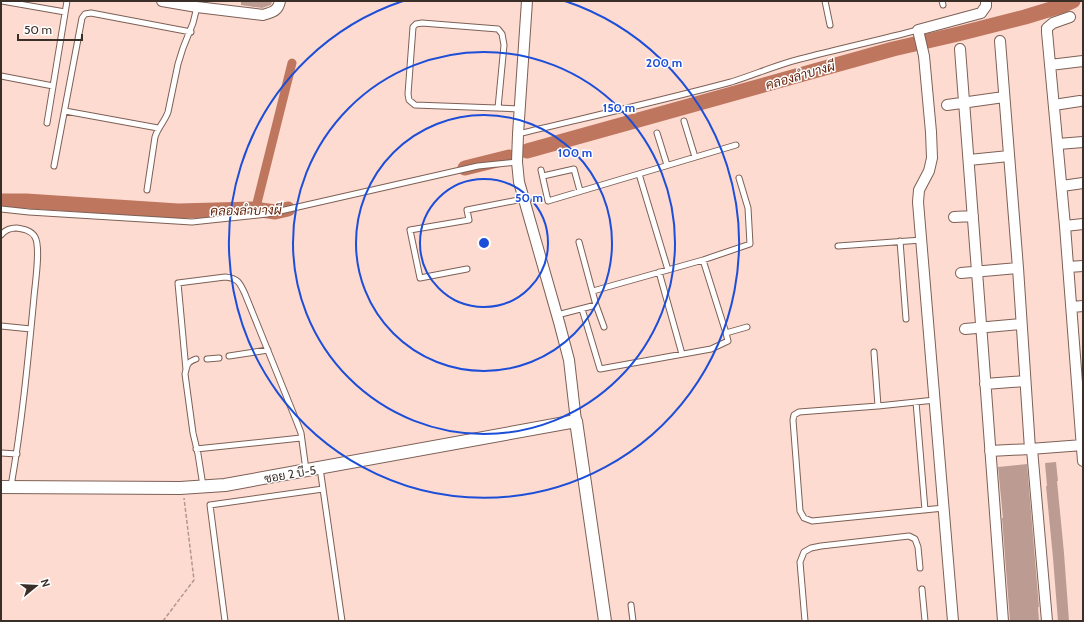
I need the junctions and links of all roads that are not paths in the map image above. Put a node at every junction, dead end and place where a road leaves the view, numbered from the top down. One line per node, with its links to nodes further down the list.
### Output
1 (2, 1): 9 (lane)
2 (67, 1): 9 (lane)
3 (162, 1): 8 (street)
4 (280, 1): 8 (street)
5 (527, 1): 26 (street)
6 (825, 1): 11 (lane)
7 (986, 1): 12 (street)
8 (197, 7): 13 (lane)
9 (65, 12): 19 (lane)
10 (1070, 17): 17 (street)
11 (830, 25)
12 (918, 30): 32 (lane); 57 (street)
13 (190, 32): 27 (lane); 30 (lane)
14 (1000, 41): 20 (street)
15 (960, 49): 22 (street)
16 (1083, 61): 17 (street)
17 (1050, 65): 24 (street)
18 (1, 76): 19 (lane)
19 (54, 86): 29 (lane)
20 (1004, 97): 22 (street); 36 (street)
21 (1080, 101): 24 (street)
22 (964, 103): 23 (street); 38 (street)
23 (947, 105)
24 (1054, 105): 34 (street)
25 (498, 108): 25 (lane); 26 (lane)
26 (520, 110): 32 (street)
27 (65, 111): 30 (lane); 41 (lane)
28 (684, 121): 37 (lane)
29 (48, 123)
30 (158, 128): 48 (lane)
31 (657, 133): 40 (lane)
32 (518, 134): 39 (street)
33 (1083, 142): 34 (street)
34 (1058, 144): 47 (street)
35 (736, 145): 37 (lane)
36 (1009, 156): 38 (street); 64 (street)
37 (695, 157): 40 (lane)
38 (969, 160): 52 (street)
39 (517, 162): 50 (street); 51 (lane)
40 (667, 165): 43 (lane)
41 (54, 166)
42 (541, 170): 44 (lane)
43 (639, 174): 49 (lane); 66 (lane)
44 (543, 176): 49 (lane); 49 (lane)
45 (739, 178): 61 (lane)
46 (1083, 183): 47 (street)
47 (1062, 186): 55 (street)
48 (147, 190)
49 (580, 192)
50 (523, 199): 65 (lane); 75 (street)
51 (1, 208)
52 (973, 216): 53 (street); 67 (street)
53 (954, 218)
54 (1083, 224): 55 (street)
55 (1065, 226): 63 (street)
56 (1, 235): 82 (lane)
57 (922, 240): 58 (lane); 97 (street)
58 (900, 241): 60 (lane); 76 (lane)
59 (579, 242): 70 (lane)
60 (838, 246)
61 (703, 260): 66 (lane); 84 (lane)
62 (1083, 266): 63 (street)
63 (1068, 267): 73 (street)
64 (1018, 268): 67 (street); 77 (street)
65 (467, 269)
66 (668, 270): 68 (lane)
67 (977, 271): 69 (street); 81 (street)
68 (659, 272): 70 (lane); 88 (lane)
69 (961, 273)
70 (593, 292): 71 (lane)
71 (596, 305): 74 (lane); 79 (lane)
72 (1083, 306): 73 (street)
73 (1072, 307): 85 (street)
74 (582, 309): 75 (lane); 88 (lane)
75 (557, 315): 100 (street)
76 (906, 319)
77 (1021, 324): 81 (street); 94 (street)
78 (1, 326): 82 (lane)
79 (604, 327)
80 (747, 327): 84 (lane)
81 (981, 328): 83 (street); 95 (street)
82 (31, 329): 107 (lane)
83 (965, 329)
84 (726, 333): 88 (lane)
85 (1079, 347): 96 (street)
86 (268, 350): 89 (lane); 93 (lane); 101 (lane)
87 (874, 352): 99 (lane)
88 (682, 354)
89 (229, 356)
90 (219, 358): 92 (lane)
91 (196, 359): 93 (lane)
92 (206, 359)
93 (186, 370): 103 (lane)
94 (1025, 382): 95 (street); 104 (street)
95 (985, 384): 105 (street)
96 (1080, 390): 102 (street)
97 (935, 400): 98 (lane); 114 (street)
98 (916, 402): 99 (lane); 115 (lane)
99 (878, 406): 115 (lane)
100 (576, 421): 109 (street, ซอย 2 บี-5); 121 (street)
101 (301, 438): 103 (lane); 110 (lane)
102 (1082, 445): 104 (street); 108 (street)
103 (196, 449): 112 (lane)
104 (1031, 449): 105 (street); 127 (street)
105 (990, 451): 126 (street)
106 (1, 454): 107 (lane)
107 (17, 454): 111 (lane)
108 (1083, 461)
109 (320, 468): 110 (street, ซอย 2 บี-5); 113 (lane)
110 (306, 471): 112 (street, ซอย 2 บี-5)
111 (6, 487): 112 (street, ซอย 2 บี-5)
112 (203, 487)
113 (323, 489): 119 (lane); 120 (lane)
114 (944, 508): 115 (lane); 125 (street)
115 (925, 510)
116 (920, 568): 123 (lane)
117 (922, 589): 124 (lane)
118 (631, 605): 122 (lane)
119 (225, 621)
120 (342, 621)
121 (605, 621)
122 (633, 621)
123 (805, 621)
124 (925, 621)
125 (953, 621)
126 (1003, 621)
127 (1048, 621)

